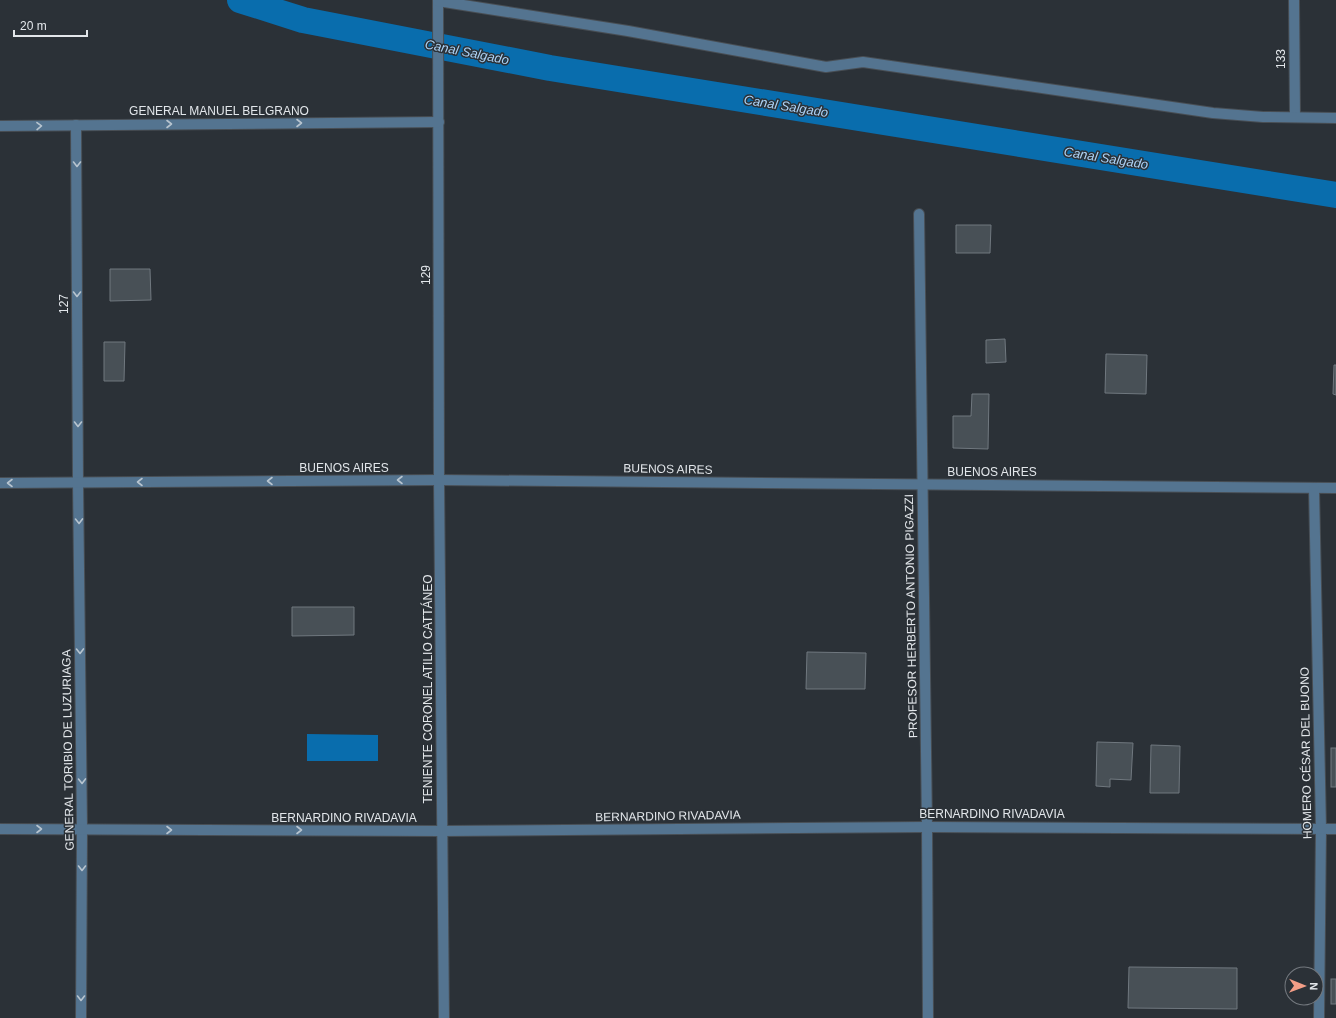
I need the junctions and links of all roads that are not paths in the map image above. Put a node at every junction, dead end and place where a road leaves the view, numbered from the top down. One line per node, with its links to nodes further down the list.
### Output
1 (438, 0): 3 (street); 5 (street, 129)
2 (1294, 0): 3 (street, 133)
3 (1295, 117): 4 (street)
4 (1336, 118)
5 (439, 122): 6 (street, GENERAL MANUEL BELGRANO, one-way to 5); 9 (street, 129)
6 (76, 125): 7 (street, GENERAL MANUEL BELGRANO, one-way to 6); 10 (street, 127, one-way to 10)
7 (0, 126)
8 (919, 214): 12 (street, PROFESOR HERBERTO ANTONIO PIGAZZI)
9 (439, 480): 10 (street, BUENOS AIRES, one-way to 10); 12 (street, BUENOS AIRES); 20 (street, TENIENTE CORONEL ATILIO CATTÁNEO)
10 (78, 482): 11 (street, BUENOS AIRES, one-way to 11); 17 (street, GENERAL TORIBIO DE LUZURIAGA, one-way to 17)
11 (0, 483)
12 (922, 484): 13 (street, BUENOS AIRES); 15 (street, PROFESOR HERBERTO ANTONIO PIGAZZI)
13 (1314, 488): 14 (street, BUENOS AIRES); 18 (street, HOMERO CÉSAR DEL BUONO)
14 (1336, 488)
15 (927, 827): 18 (street, BERNARDINO RIVADAVIA); 20 (street, BERNARDINO RIVADAVIA); 23 (street, PROFESOR HERBERTO ANTONIO PIGAZZI)
16 (0, 829): 17 (street, BERNARDINO RIVADAVIA, one-way to 17)
17 (82, 829): 20 (street, BERNARDINO RIVADAVIA, one-way to 20); 21 (street, GENERAL TORIBIO DE LUZURIAGA, one-way to 21)
18 (1321, 829): 19 (street, BERNARDINO RIVADAVIA); 24 (street, HOMERO CÉSAR DEL BUONO)
19 (1336, 829)
20 (442, 831): 22 (street, TENIENTE CORONEL ATILIO CATTÁNEO)
21 (81, 1018)
22 (444, 1018)
23 (928, 1018)
24 (1319, 1018)

